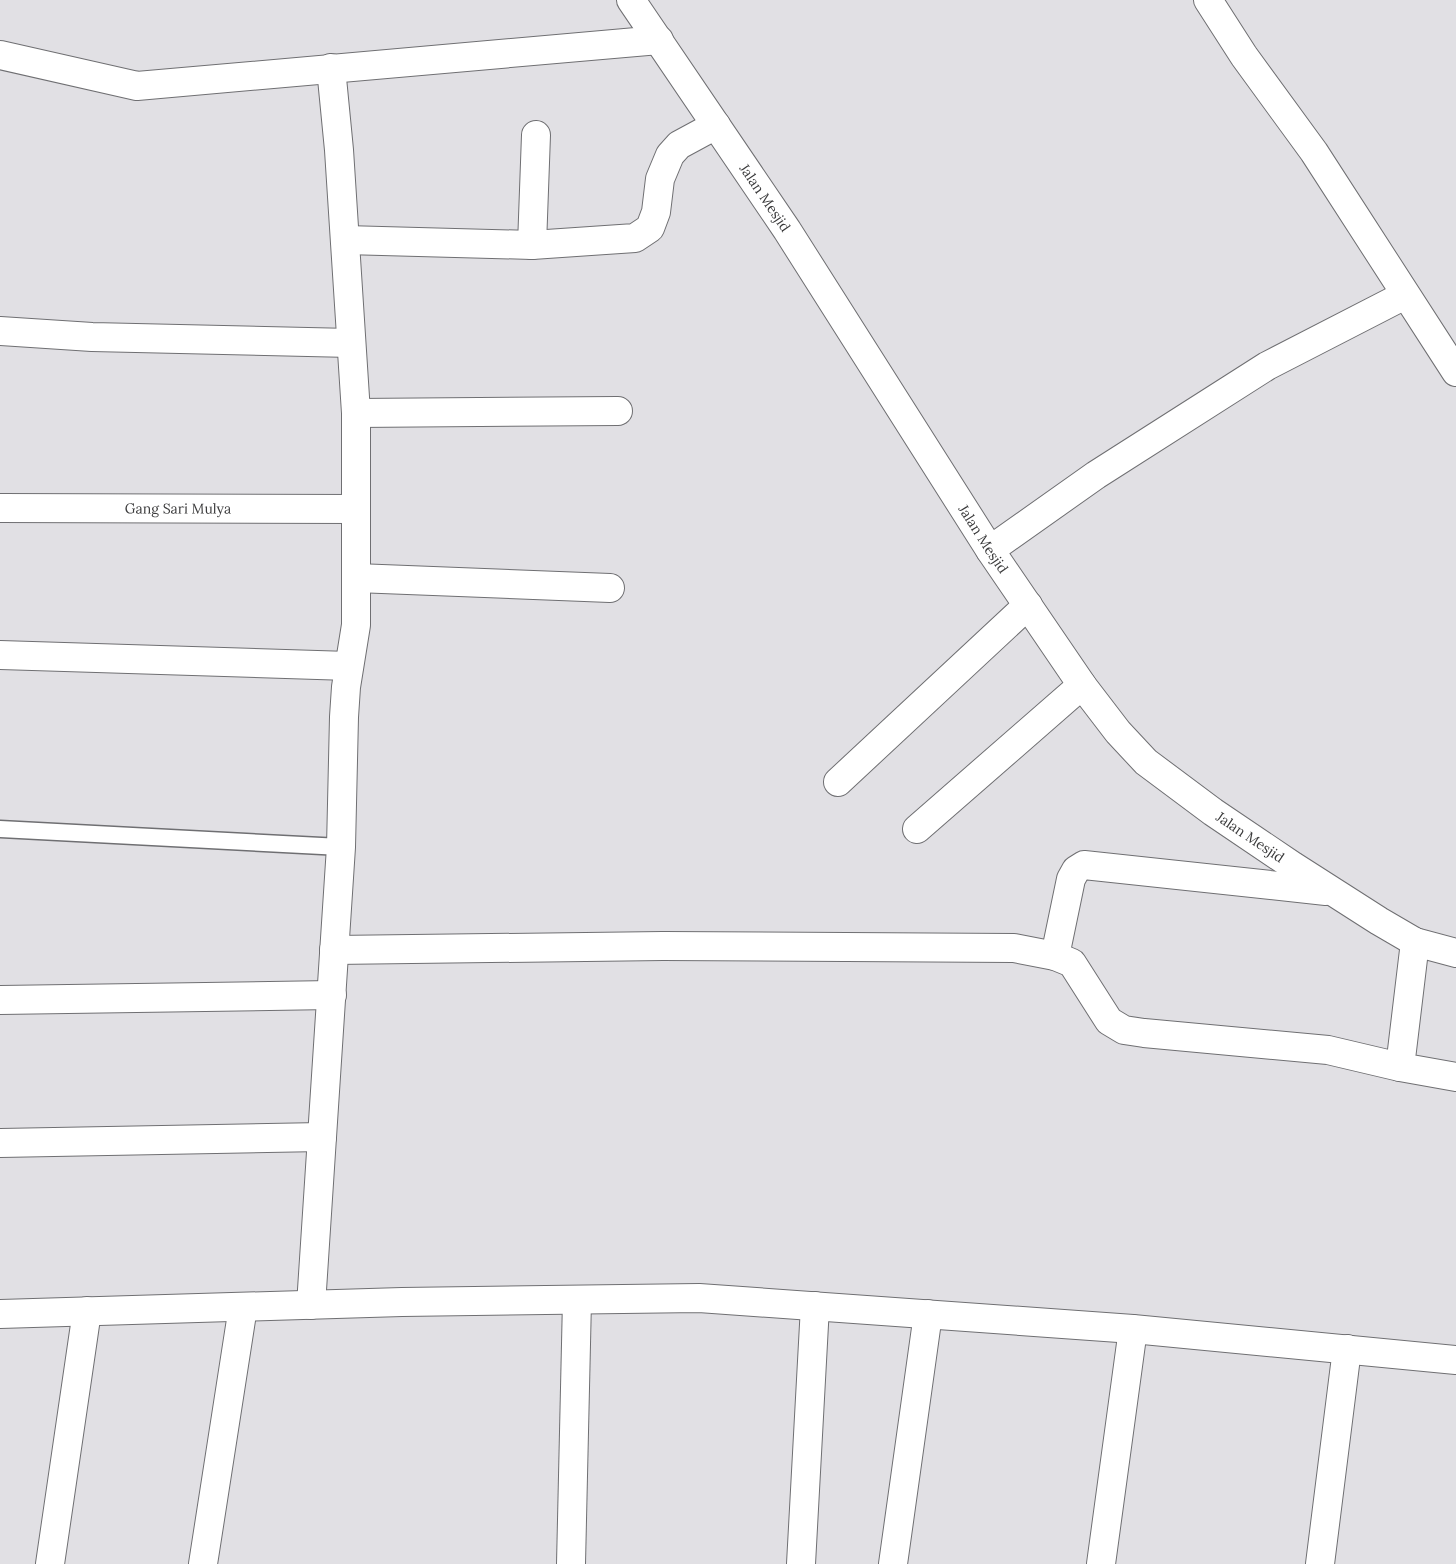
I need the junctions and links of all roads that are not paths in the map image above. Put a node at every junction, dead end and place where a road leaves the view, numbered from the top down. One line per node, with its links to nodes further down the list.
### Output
1 (631, 0): 3 (street, Jalan Mesjid)
2 (1208, 0): 10 (street)
3 (658, 40): 5 (street); 6 (street, Jalan Mesjid)
4 (0, 55): 5 (street)
5 (331, 68): 8 (street)
6 (716, 125): 9 (street); 18 (street, Jalan Mesjid)
7 (536, 135): 9 (street)
8 (345, 240): 9 (street); 12 (street)
9 (532, 245)
10 (1405, 295): 13 (street); 18 (street)
11 (0, 331): 12 (street)
12 (352, 343): 15 (street)
13 (1456, 372)
14 (618, 411): 15 (street)
15 (356, 413): 17 (street)
16 (0, 508): 17 (street, Gang Sari Mulya)
17 (356, 509): 19 (street)
18 (990, 550): 21 (street, Jalan Mesjid)
19 (356, 578): 20 (street); 23 (street)
20 (610, 588)
21 (1028, 606): 24 (street, Jalan Mesjid); 25 (street)
22 (0, 655): 23 (street)
23 (349, 666): 28 (street)
24 (1082, 685): 27 (street); 29 (street, Jalan Mesjid)
25 (838, 782)
26 (0, 829): 28 (lane)
27 (916, 829)
28 (341, 847): 31 (street)
29 (1333, 891): 30 (street, Jalan Mesjid); 33 (street)
30 (1415, 942): 32 (street, Jalan Mesjid); 36 (street)
31 (334, 950): 33 (street); 34 (street)
32 (1456, 953)
33 (1055, 956): 36 (street)
34 (332, 995): 35 (street); 38 (street)
35 (0, 1000)
36 (1400, 1067): 37 (street)
37 (1456, 1077)
38 (322, 1137): 39 (street); 41 (street)
39 (0, 1143)
40 (576, 1300): 41 (street); 42 (street); 52 (street)
41 (311, 1305): 43 (street)
42 (815, 1306): 46 (street); 53 (street)
43 (243, 1307): 44 (street); 51 (street)
44 (87, 1311): 45 (street); 50 (street)
45 (0, 1314)
46 (928, 1314): 47 (street); 54 (street)
47 (1133, 1329): 48 (street); 55 (street)
48 (1347, 1350): 49 (street); 56 (street)
49 (1456, 1360)
50 (50, 1564)
51 (203, 1564)
52 (572, 1564)
53 (801, 1564)
54 (893, 1564)
55 (1101, 1564)
56 (1320, 1564)

